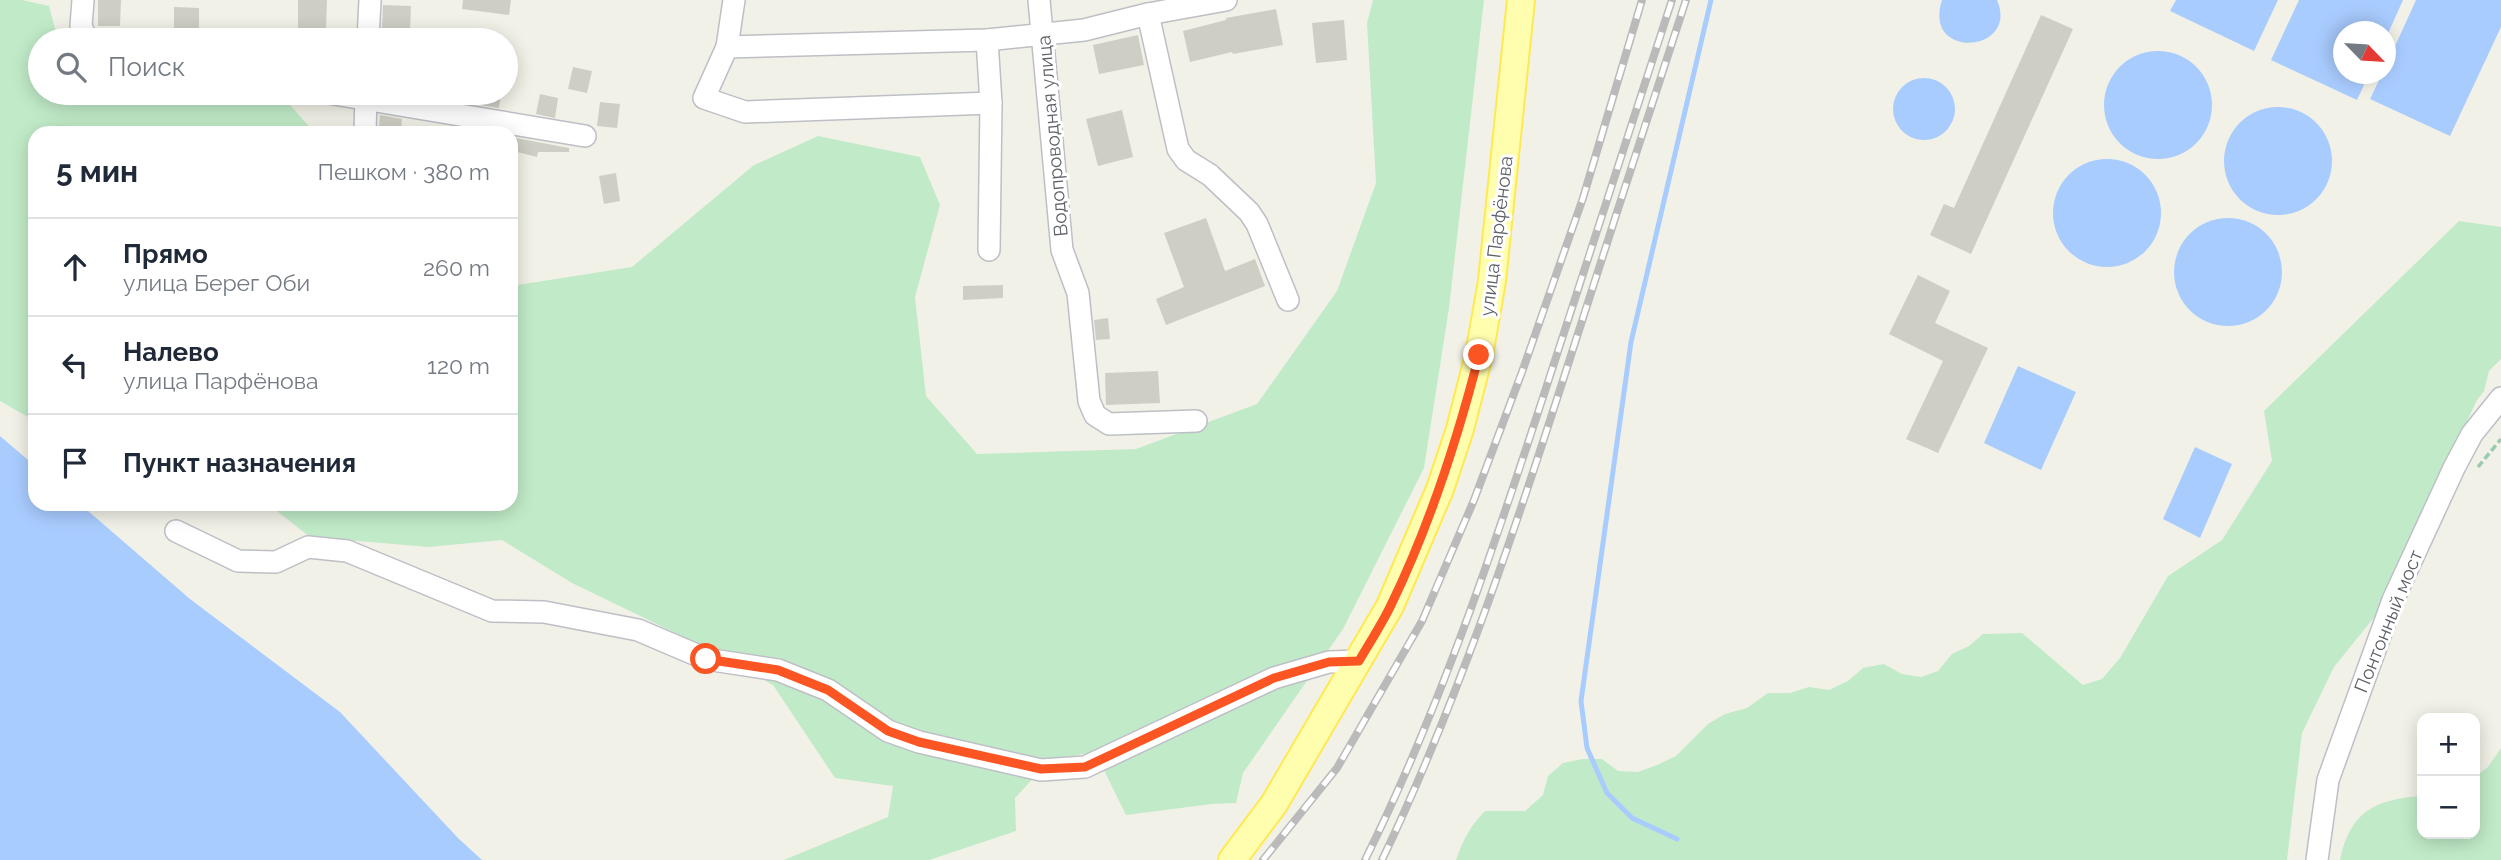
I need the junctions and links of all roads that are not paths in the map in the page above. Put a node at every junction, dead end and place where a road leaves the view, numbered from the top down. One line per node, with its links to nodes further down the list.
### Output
1 (83, 0): 8 (street)
2 (370, 0): 9 (street)
3 (734, 0): 12 (street)
4 (1039, 0): 10 (street, Водопроводная улица)
5 (1226, 0): 7 (street)
6 (1521, 0): 23 (main road, улица Парфёнова)
7 (1147, 14): 10 (street); 19 (street)
8 (82, 28)
9 (369, 28)
10 (1044, 34): 11 (street); 21 (street, Водопроводная улица)
11 (986, 40): 12 (street); 13 (street)
12 (727, 47): 13 (street)
13 (991, 103): 18 (street)
14 (366, 105): 16 (street)
15 (415, 105): 17 (street)
16 (365, 126)
17 (584, 136)
18 (989, 250)
19 (1288, 300)
20 (2501, 398): 25 (street, Понтонный мост)
21 (1196, 421)
22 (176, 531): 23 (street)
23 (1359, 661): 24 (main road, улица Парфёнова)
24 (1232, 860)
25 (2317, 860)

